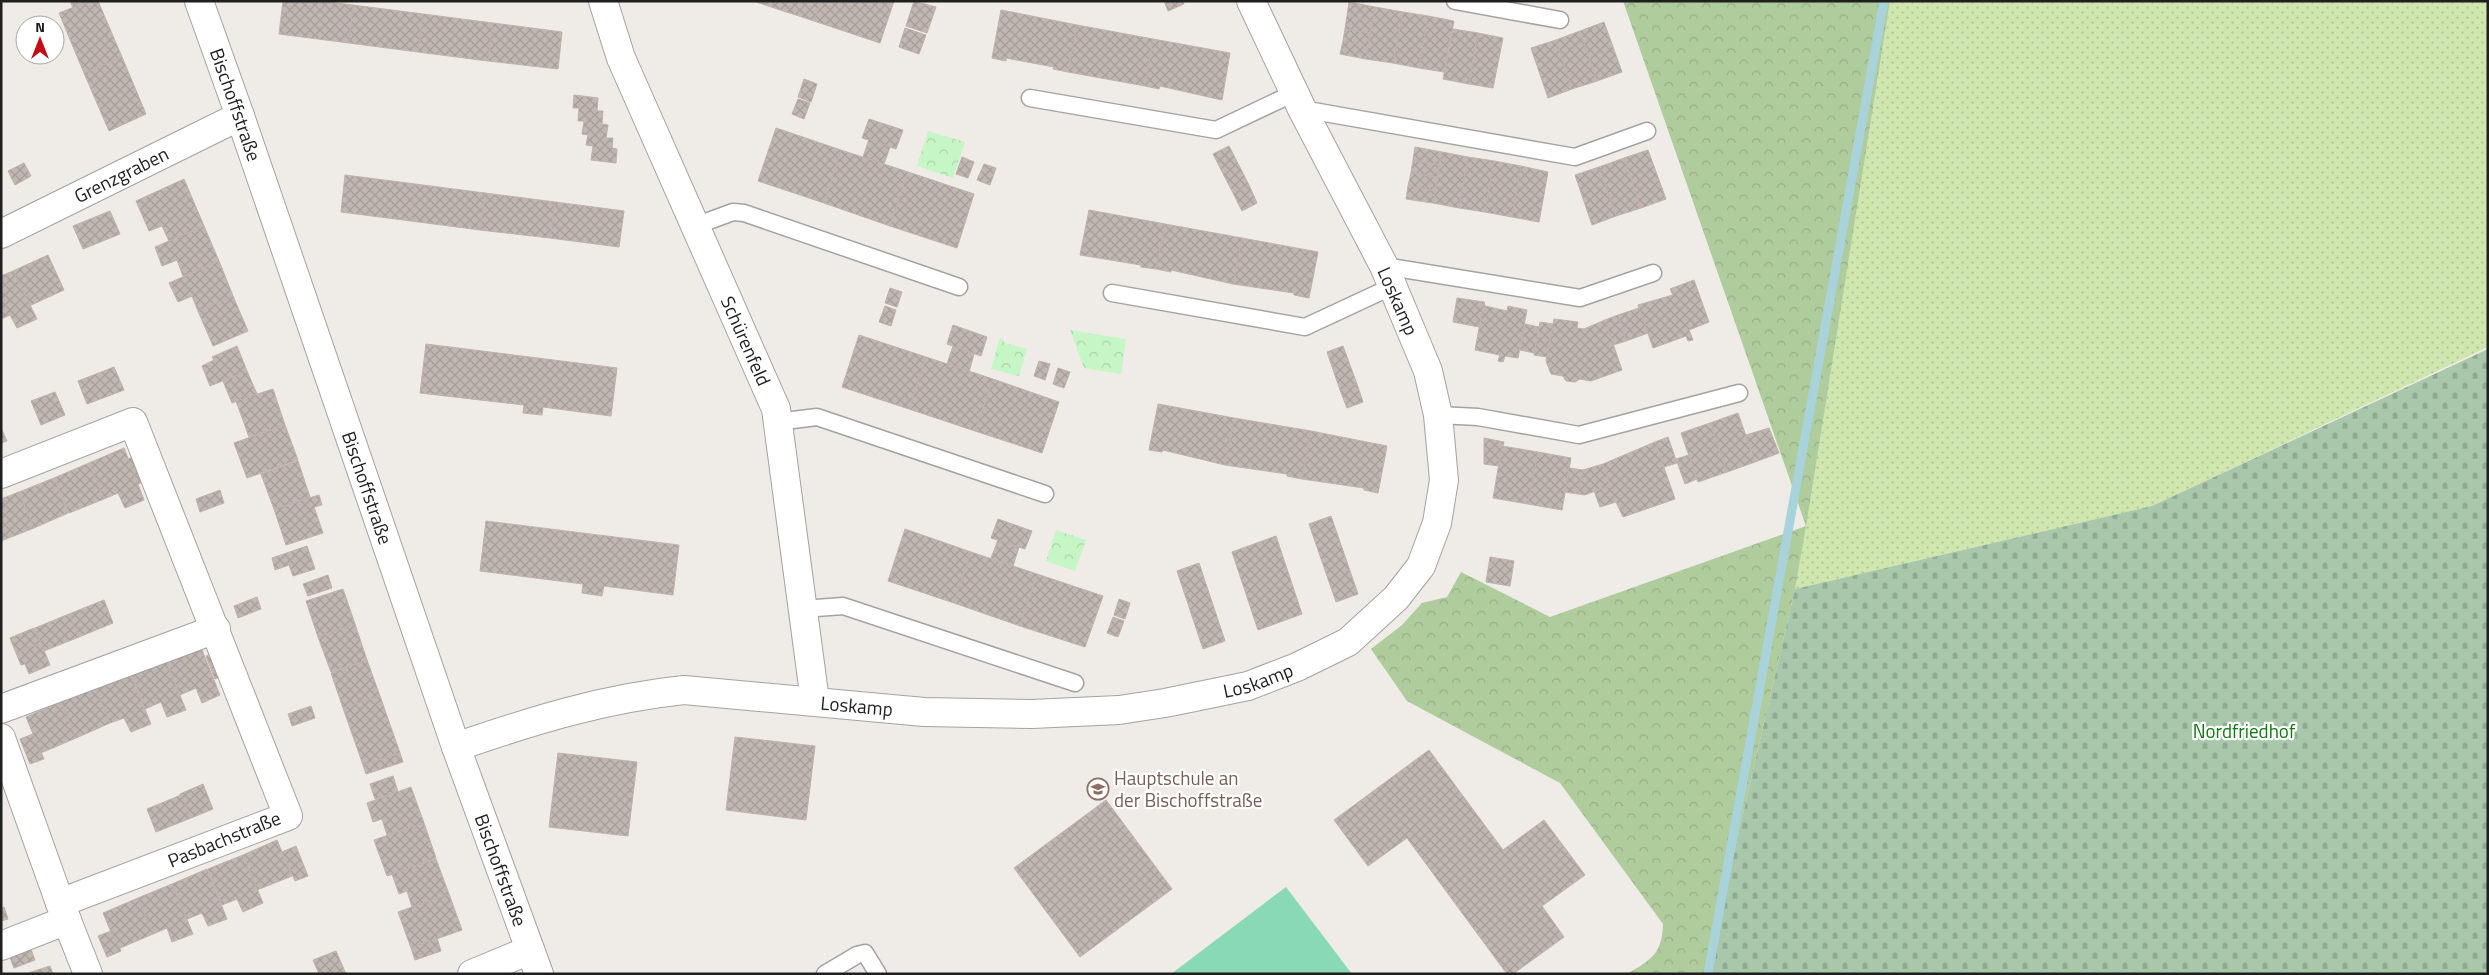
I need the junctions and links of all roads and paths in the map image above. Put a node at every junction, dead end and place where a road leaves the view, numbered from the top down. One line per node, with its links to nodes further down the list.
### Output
1 (199, 1): 8 (street, Bischoffstraße)
2 (603, 1): 10 (street, Schürenfeld)
3 (1252, 1): 7 (street, Loskamp)
4 (1455, 1): 5 (lane)
5 (1560, 20)
6 (1030, 98): 7 (lane)
7 (1298, 101): 9 (lane); 13 (street, Loskamp)
8 (240, 116): 11 (street, Grenzgraben); 27 (street, Bischoffstraße)
9 (1647, 131)
10 (695, 226): 14 (lane); 18 (street, Schürenfeld)
11 (1, 234)
12 (1654, 273): 13 (lane)
13 (1388, 276): 15 (lane); 17 (street, Loskamp)
14 (959, 287)
15 (1112, 293)
16 (1739, 393): 17 (lane)
17 (1438, 415): 24 (street, Loskamp)
18 (777, 422): 20 (lane); 21 (street, Schürenfeld)
19 (1, 474): 22 (street, Pasbachstraße)
20 (1045, 494)
21 (803, 609): 23 (lane); 24 (street, Schürenfeld)
22 (216, 628): 25 (street); 28 (street, Pasbachstraße)
23 (1075, 684)
24 (815, 700): 27 (street, Loskamp)
25 (1, 709)
26 (1, 738): 28 (street)
27 (456, 747): 30 (street, Bischoffstraße)
28 (64, 912): 29 (street, Pasbachstraße); 31 (street)
29 (1, 946)
30 (534, 962): 32 (street)
31 (88, 974)
32 (472, 974)
33 (825, 974): 34 (lane)
34 (878, 974)

